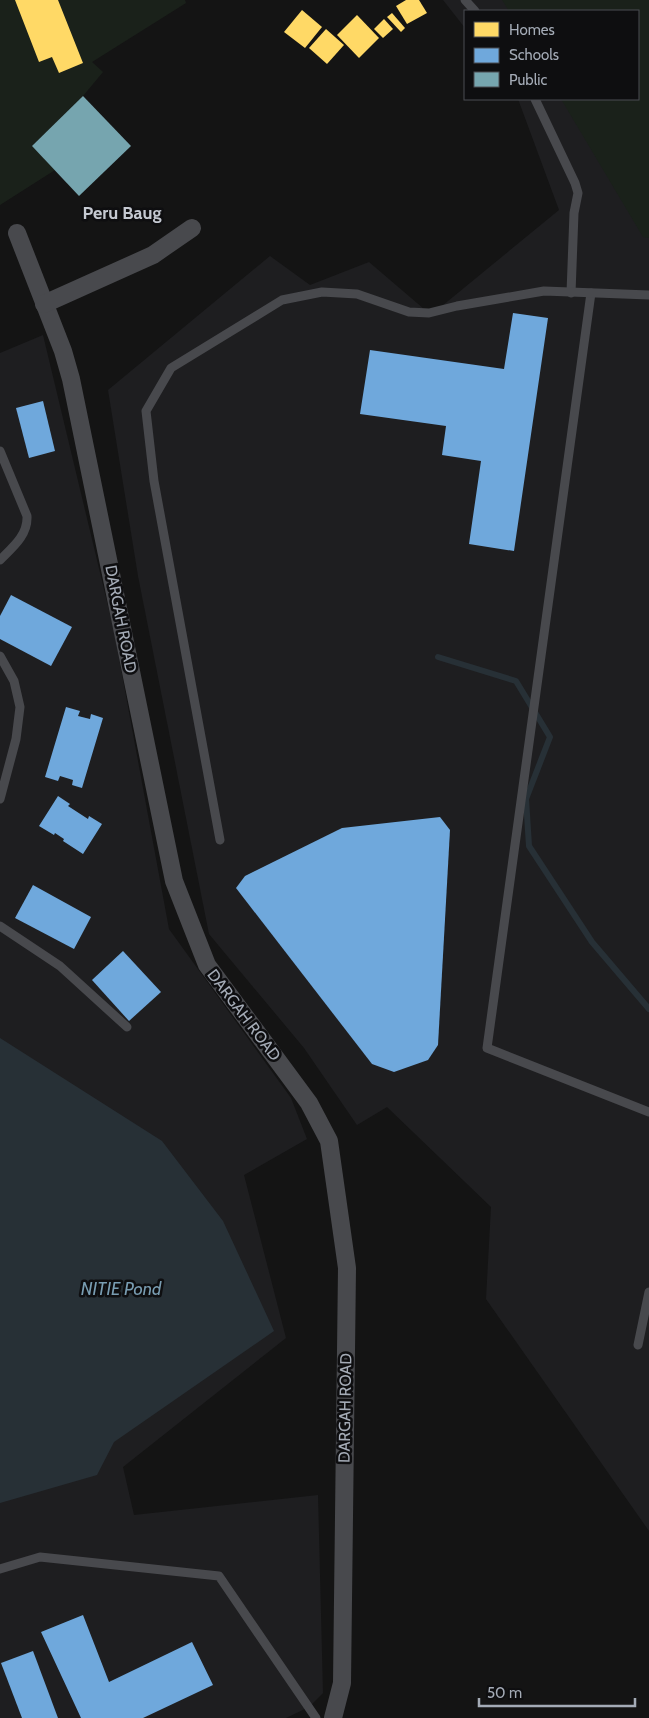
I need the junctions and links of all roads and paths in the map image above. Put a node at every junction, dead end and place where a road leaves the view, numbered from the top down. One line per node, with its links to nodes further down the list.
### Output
1 (465, 0): 2 (lane)
2 (474, 10)
3 (535, 100): 6 (lane)
4 (192, 228): 9 (street)
5 (17, 233): 9 (street, DARGAH ROAD)
6 (572, 293): 7 (lane); 14 (lane)
7 (591, 293): 8 (lane); 17 (lane)
8 (649, 295)
9 (44, 304): 22 (street, DARGAH ROAD)
10 (0, 451): 11 (lane)
11 (0, 560)
12 (0, 656): 13 (lane)
13 (0, 799)
14 (220, 840)
15 (0, 926): 16 (lane)
16 (127, 1027)
17 (649, 1112)
18 (649, 1292): 19 (lane)
19 (638, 1345)
20 (0, 1569): 21 (lane)
21 (316, 1718)
22 (332, 1718)

